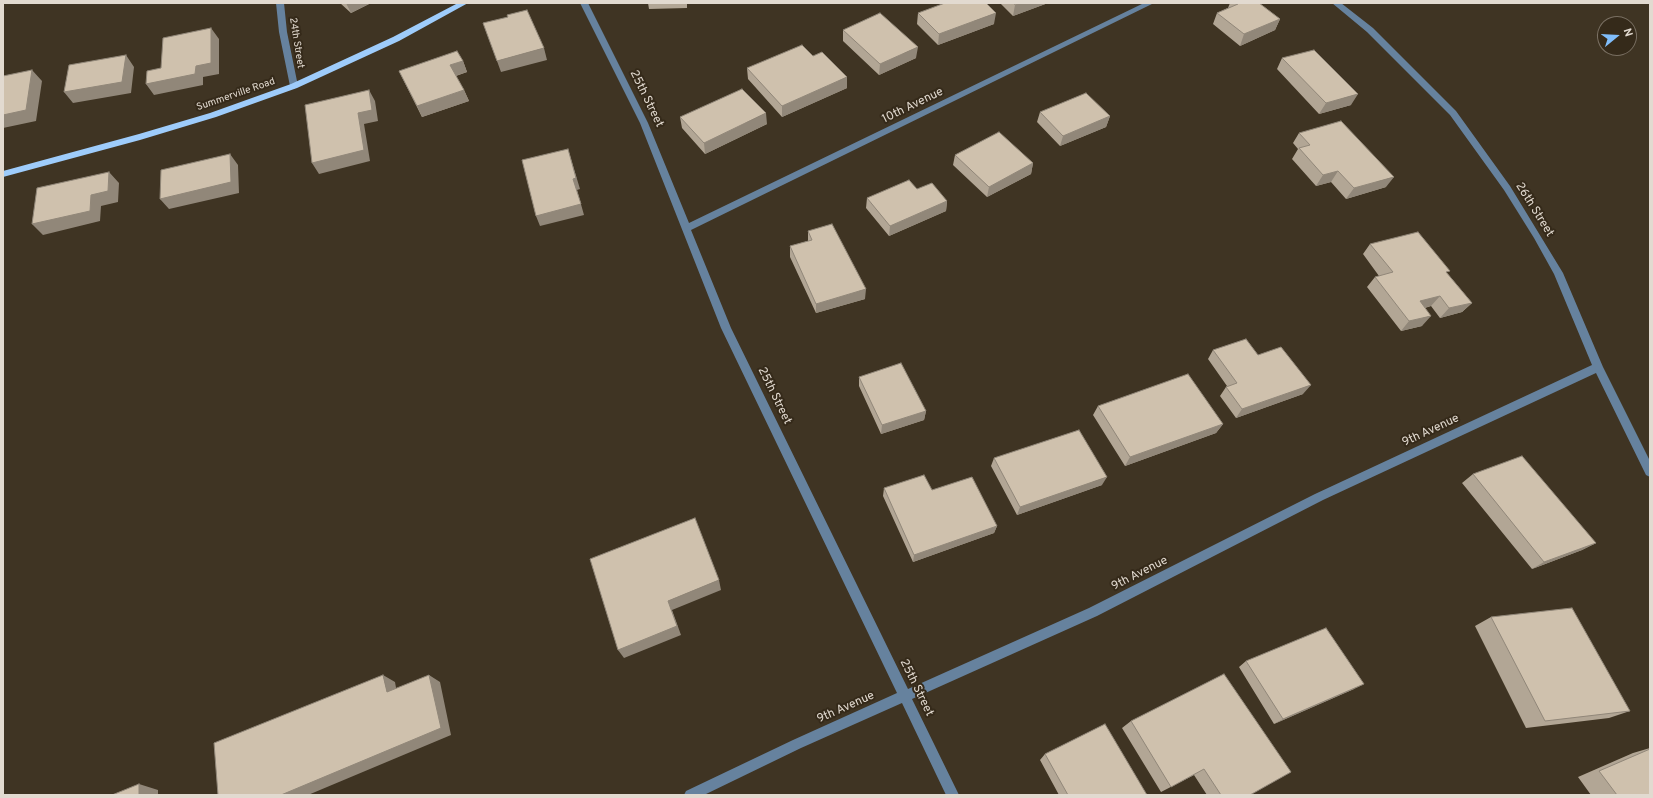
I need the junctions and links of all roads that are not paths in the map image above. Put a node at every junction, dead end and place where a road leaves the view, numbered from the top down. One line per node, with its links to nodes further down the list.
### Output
1 (280, 3): 6 (street, 24th Street)
2 (464, 3): 6 (main road, Summerville Road)
3 (584, 3): 8 (street, 25th Street)
4 (1150, 3): 8 (street, 10th Avenue)
5 (1336, 3): 9 (street, 26th Street)
6 (294, 86): 7 (main road, Summerville Road)
7 (3, 174)
8 (687, 228): 11 (street, 25th Street)
9 (1598, 367): 10 (street, 26th Street); 11 (street, 9th Avenue)
10 (1650, 472)
11 (905, 696): 12 (street, 9th Avenue); 13 (street, 25th Street)
12 (690, 795)
13 (953, 795)

